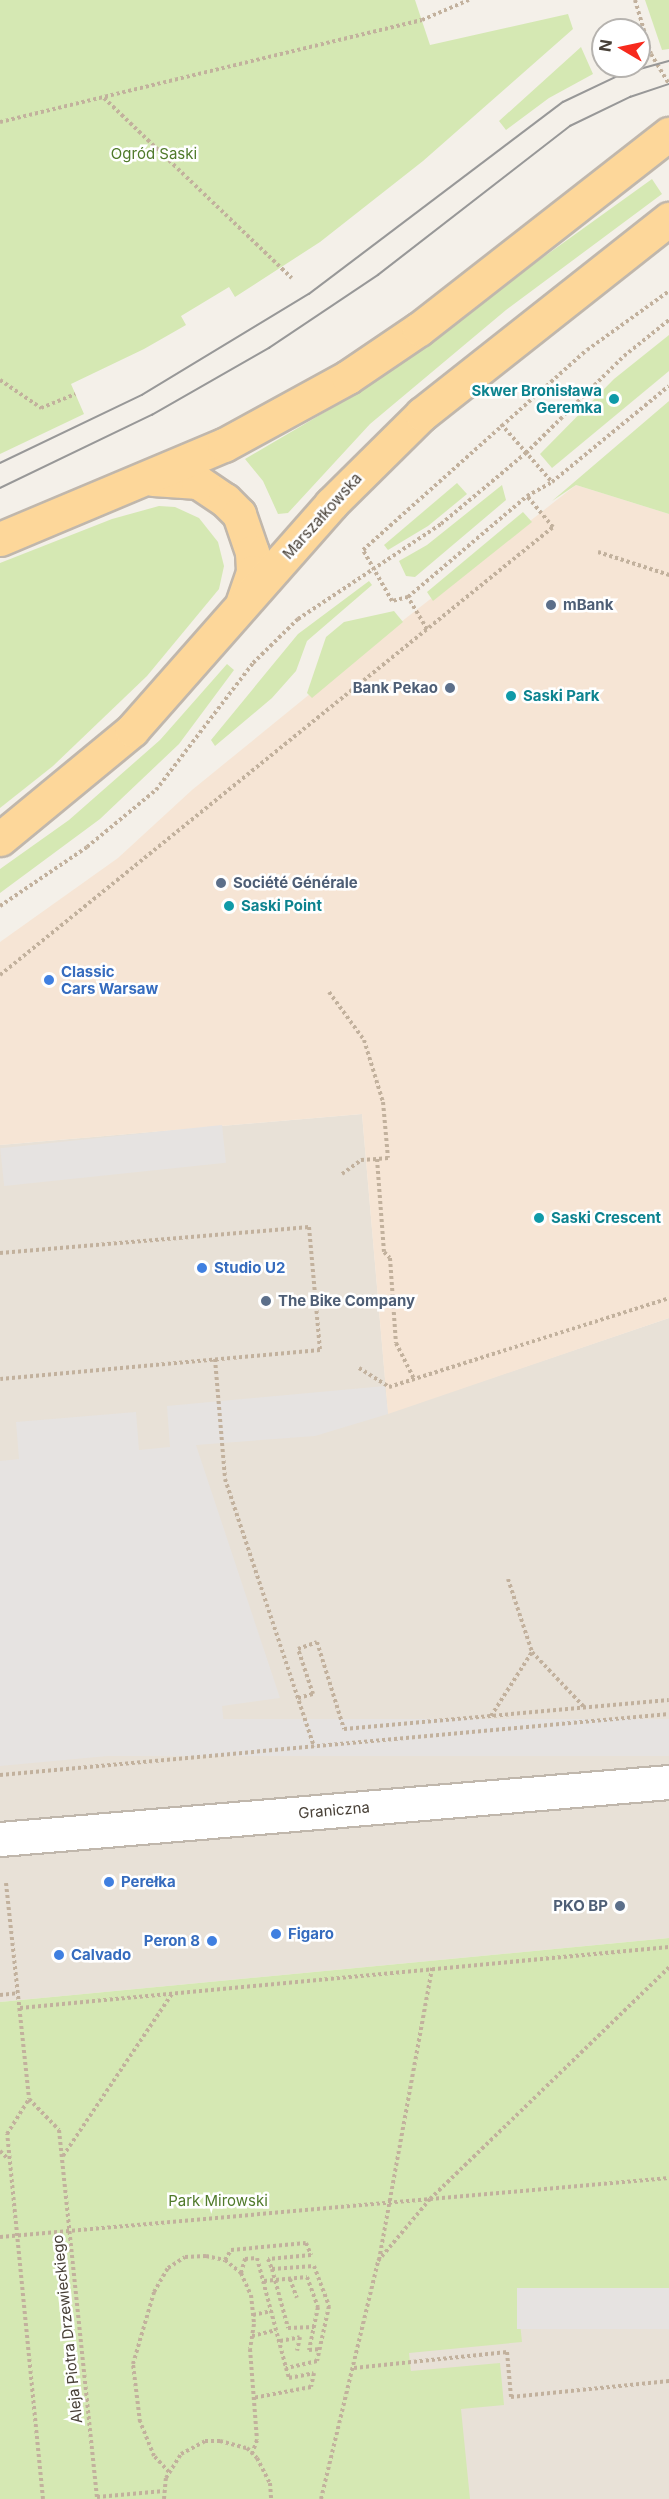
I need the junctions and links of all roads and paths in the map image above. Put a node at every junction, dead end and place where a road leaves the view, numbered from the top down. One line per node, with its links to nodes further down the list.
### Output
1 (468, 0): 4 (path)
2 (635, 0): 3 (path)
3 (669, 84)
4 (103, 97): 5 (path); 8 (path)
5 (0, 122)
6 (669, 134): 17 (main road)
7 (669, 219): 24 (main road, Marszałkowska)
8 (292, 278)
9 (669, 291): 14 (path)
10 (669, 320): 15 (path)
11 (0, 380): 13 (path)
12 (669, 386): 16 (path)
13 (75, 394)
14 (501, 424): 15 (path); 21 (path)
15 (526, 453): 16 (path); 21 (path)
16 (552, 482): 18 (path)
17 (131, 484): 19 (main road); 24 (main road)
18 (527, 496): 23 (path); 25 (path)
19 (0, 539)
20 (598, 552): 22 (path)
21 (374, 566): 23 (path); 27 (path)
22 (669, 575)
23 (408, 597): 25 (path)
24 (236, 614): 26 (main road, Marszałkowska)
25 (427, 629): 28 (path)
26 (0, 839)
27 (0, 906)
28 (0, 975)
29 (329, 992): 30 (path)
30 (376, 1159): 31 (path); 37 (path)
31 (342, 1174)
32 (0, 1253): 34 (path)
33 (669, 1298): 37 (path)
34 (215, 1359): 36 (path); 40 (path)
35 (359, 1368): 37 (path)
36 (0, 1379)
37 (414, 1379)
38 (508, 1579): 39 (path)
39 (532, 1652): 42 (path); 44 (path)
40 (298, 1698): 44 (path); 45 (path)
41 (669, 1700): 42 (path)
42 (584, 1708): 44 (path)
43 (669, 1714): 45 (path)
44 (491, 1716)
45 (314, 1747): 46 (path)
46 (0, 1775)
47 (669, 1782): 48 (street, Graniczna)
48 (1, 1839): 52 (path)
49 (669, 1947): 51 (path)
50 (669, 1967): 61 (path)
51 (432, 1968): 53 (path); 62 (path)
52 (18, 1993): 54 (path); 55 (path)
53 (172, 1994): 55 (path); 58 (path)
54 (0, 1995)
55 (20, 2008): 56 (path)
56 (29, 2100): 58 (path, Aleja Piotra Drzewieckiego); 59 (path)
57 (0, 2151): 59 (path)
58 (62, 2157): 63 (path, Aleja Piotra Drzewieckiego)
59 (9, 2160): 64 (path)
60 (669, 2178): 61 (path)
61 (430, 2199): 62 (path); 67 (path)
62 (391, 2203): 63 (path); 67 (path)
63 (69, 2230): 64 (path); 89 (path, Aleja Piotra Drzewieckiego)
64 (16, 2235): 65 (path); 90 (path)
65 (0, 2237)
66 (225, 2260): 68 (path); 69 (path); 87 (path)
67 (378, 2260): 83 (path)
68 (272, 2269): 71 (path); 80 (path)
69 (241, 2273): 72 (path); 75 (path)
70 (290, 2279): 71 (path); 73 (path); 76 (path)
71 (275, 2280): 72 (path); 76 (path)
72 (264, 2281): 74 (path)
73 (297, 2298)
74 (272, 2311): 75 (path); 77 (path)
75 (253, 2315): 78 (path)
76 (314, 2327): 80 (path)
77 (276, 2330): 78 (path); 79 (path)
78 (252, 2336): 85 (path)
79 (280, 2341): 81 (path); 82 (path)
80 (320, 2349): 82 (path)
81 (297, 2351)
82 (286, 2368): 85 (path)
83 (354, 2368): 84 (path); 93 (path)
84 (669, 2381)
85 (253, 2398): 86 (path)
86 (252, 2454): 87 (path); 92 (path)
87 (169, 2472): 88 (path)
88 (164, 2491): 89 (path); 91 (path)
89 (97, 2498)
90 (43, 2499)
91 (164, 2499)
92 (271, 2499)
93 (321, 2499)

